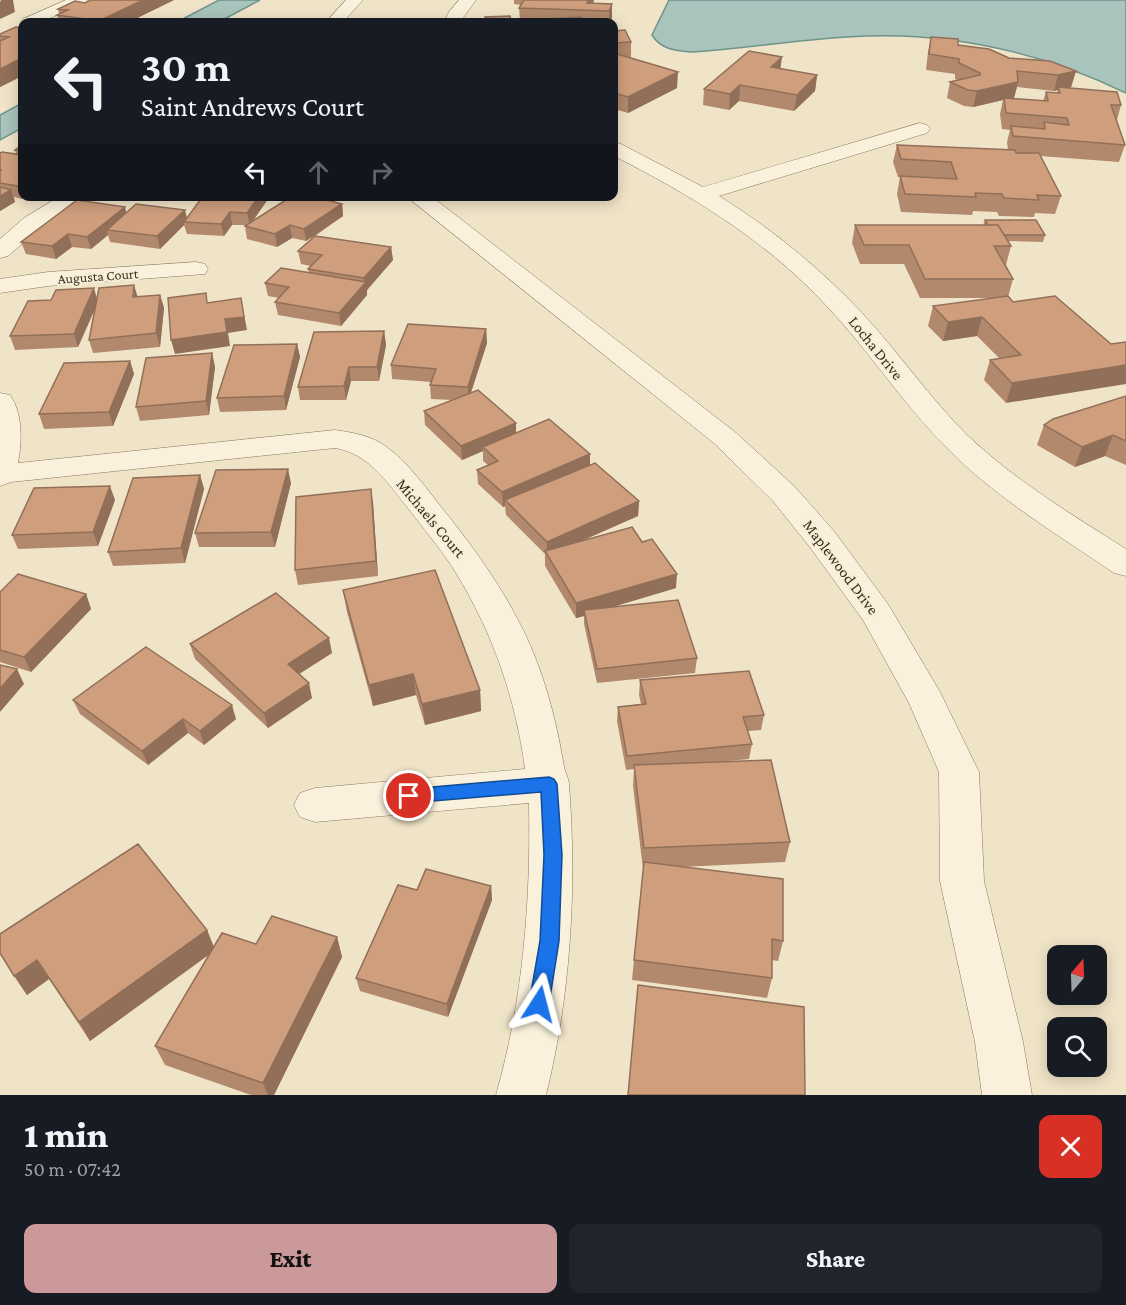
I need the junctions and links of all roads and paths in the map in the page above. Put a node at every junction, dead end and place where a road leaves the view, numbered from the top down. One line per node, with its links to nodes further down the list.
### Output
1 (79, 0): 4 (street)
2 (355, 0): 5 (street)
3 (468, 0): 6 (street)
4 (40, 18)
5 (338, 18)
6 (455, 18)
7 (920, 129): 9 (street)
8 (618, 150): 9 (street, Locha Drive)
9 (702, 194): 17 (street, Locha Drive)
10 (68, 201): 12 (street)
11 (423, 201): 21 (street, Maplewood Drive)
12 (0, 251)
13 (196, 269): 14 (street, Augusta Court)
14 (0, 286)
15 (0, 401): 16 (street)
16 (0, 475): 18 (street, Michaels Court)
17 (1126, 566)
18 (549, 784): 19 (street); 20 (street, Michaels Court)
19 (315, 804)
20 (521, 1095)
21 (1007, 1095)

